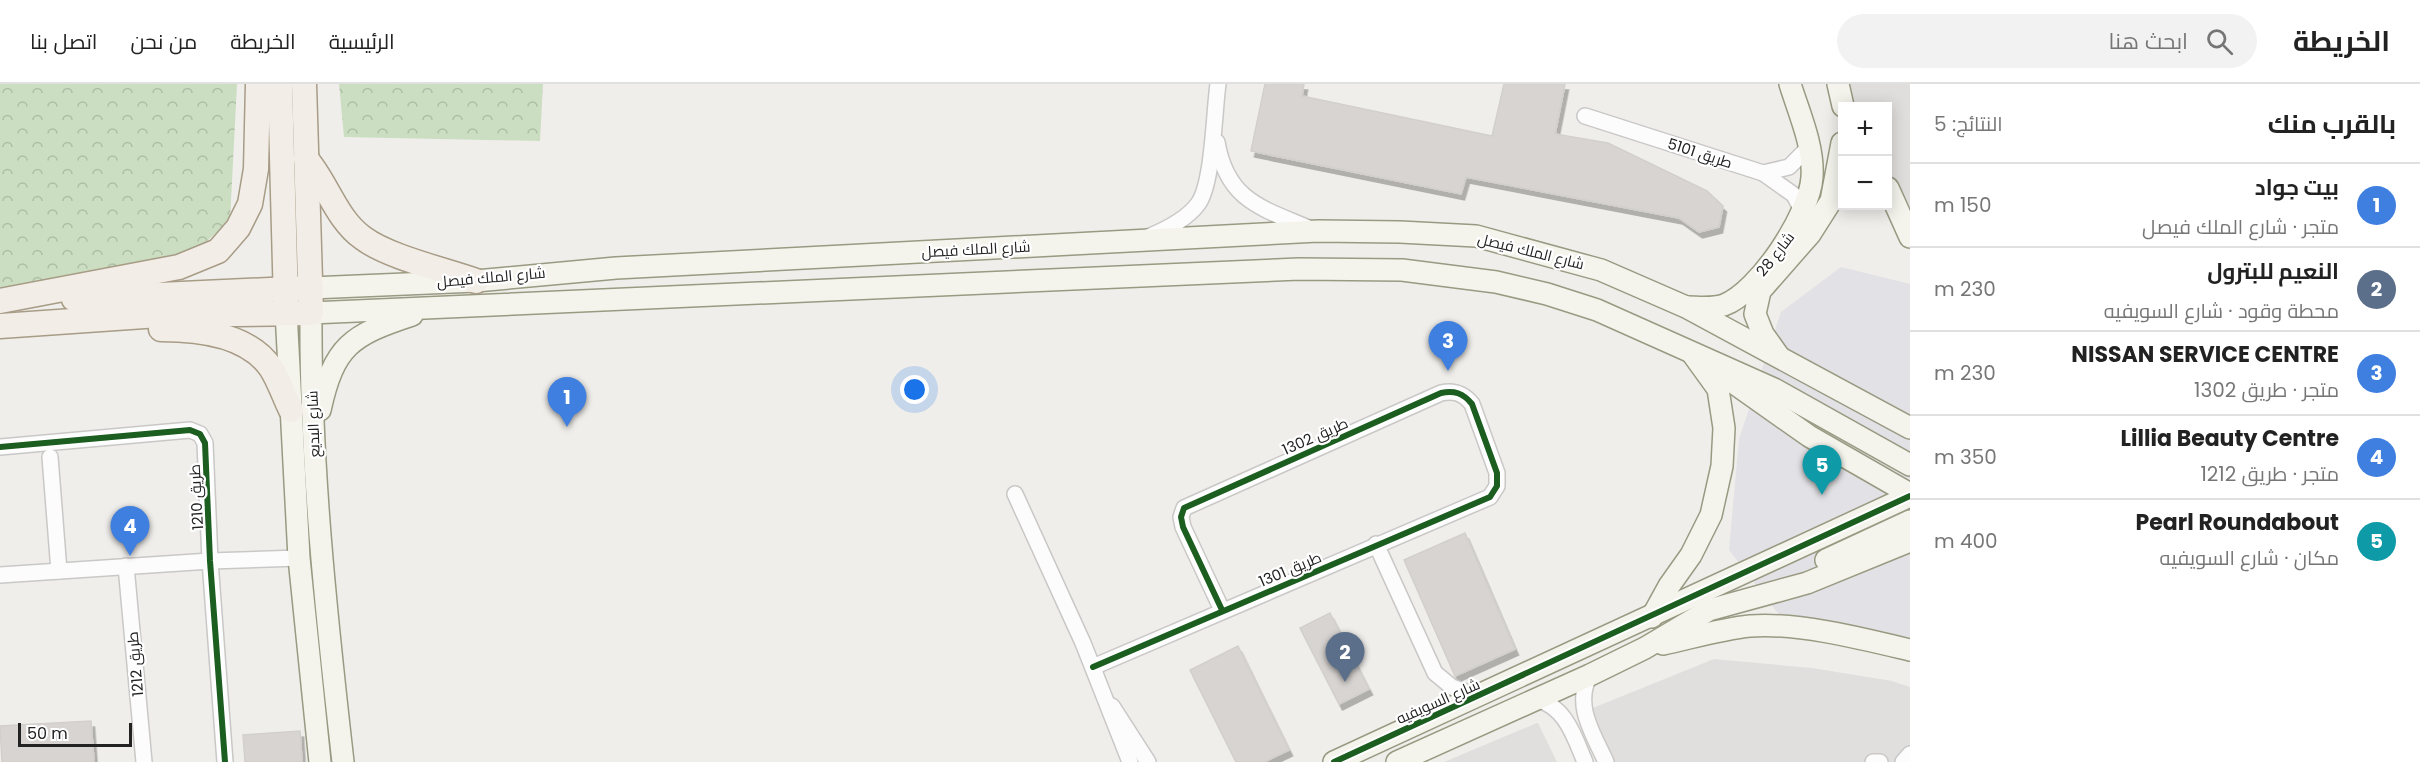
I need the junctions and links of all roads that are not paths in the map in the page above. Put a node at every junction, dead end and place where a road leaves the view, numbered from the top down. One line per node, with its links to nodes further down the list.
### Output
1 (258, 84): 22 (main road)
2 (280, 84): 21 (main road, شارع البديع)
3 (304, 84): 12 (main road, شارع البديع)
4 (1218, 84): 9 (street)
5 (1790, 84): 10 (main road, شارع 28)
6 (1838, 84): 7 (main road)
7 (1842, 102)
8 (1585, 116): 13 (street, طريق 5101)
9 (1213, 122): 16 (street); 18 (street)
10 (1808, 148): 13 (street); 15 (main road, شارع 28)
11 (1841, 156): 28 (main road, شارع 28)
12 (306, 159): 19 (main road); 20 (main road, شارع البديع)
13 (1763, 173): 15 (street, طريق 5101)
14 (1892, 199): 17 (main road)
15 (1803, 212): 24 (main road, شارع 28)
16 (1318, 231): 18 (main road, شارع الملك فيصل); 24 (main road, شارع الملك فيصل)
17 (1910, 237)
18 (1138, 241): 19 (main road, شارع الملك فيصل)
19 (476, 281): 20 (main road, شارع الملك فيصل)
20 (311, 288): 21 (main road, شارع الملك فيصل); 25 (main road, شارع البديع)
21 (286, 300): 22 (main road, شارع الملك فيصل); 25 (main road, شارع الملك فيصل); 26 (main road, شارع الملك فيصل); 29 (main road, شارع البديع)
22 (0, 302)
23 (436, 307): 25 (main road, شارع الملك فيصل); 27 (main road, شارع الملك فيصل); 31 (main road)
24 (1686, 307): 28 (main road, شارع الملك فيصل)
25 (311, 313): 31 (main road, شارع البديع)
26 (0, 326): 29 (main road)
27 (1692, 352): 34 (main road, شارع الملك فيصل); 37 (main road); 48 (main road)
28 (1784, 362): 30 (main road, شارع الملك فيصل)
29 (291, 410): 41 (main road, شارع البديع)
30 (1910, 428)
31 (314, 436): 60 (main road, شارع البديع)
32 (0, 447): 42 (street, طريق 1210)
33 (50, 457): 44 (street)
34 (1910, 465)
35 (1494, 492): 40 (street, طريق 1301); 46 (street, طريق 1302)
36 (1015, 494): 51 (street)
37 (1910, 495): 48 (main road, شارع السويفيه)
38 (1910, 520): 47 (main road)
39 (1910, 541): 47 (main road)
40 (1376, 544): 46 (street, طريق 1301); 54 (street)
41 (299, 558): 42 (street); 59 (main road, شارع البديع)
42 (210, 561): 43 (street); 58 (street, طريق 1210)
43 (126, 566): 44 (street); 57 (street, طريق 1212)
44 (59, 571): 45 (street)
45 (0, 575)
46 (1222, 610): 51 (street, طريق 1301)
47 (1709, 610): 49 (main road)
48 (1652, 617): 54 (main road, شارع السويفيه)
49 (1645, 648): 50 (main road); 52 (main road)
50 (1910, 650)
51 (1093, 667): 53 (street)
52 (1590, 675): 55 (main road); 66 (street)
53 (1104, 696): 61 (street); 62 (street)
54 (1476, 696): 63 (main road, شارع السويفيه)
55 (1536, 699): 64 (main road); 65 (street)
56 (1910, 754): 69 (street)
57 (144, 762)
58 (225, 762)
59 (320, 762)
60 (343, 762)
61 (1130, 762)
62 (1148, 762)
63 (1334, 762)
64 (1397, 762)
65 (1585, 762)
66 (1606, 762)
67 (1873, 762): 68 (street)
68 (1880, 762)
69 (1904, 762)

